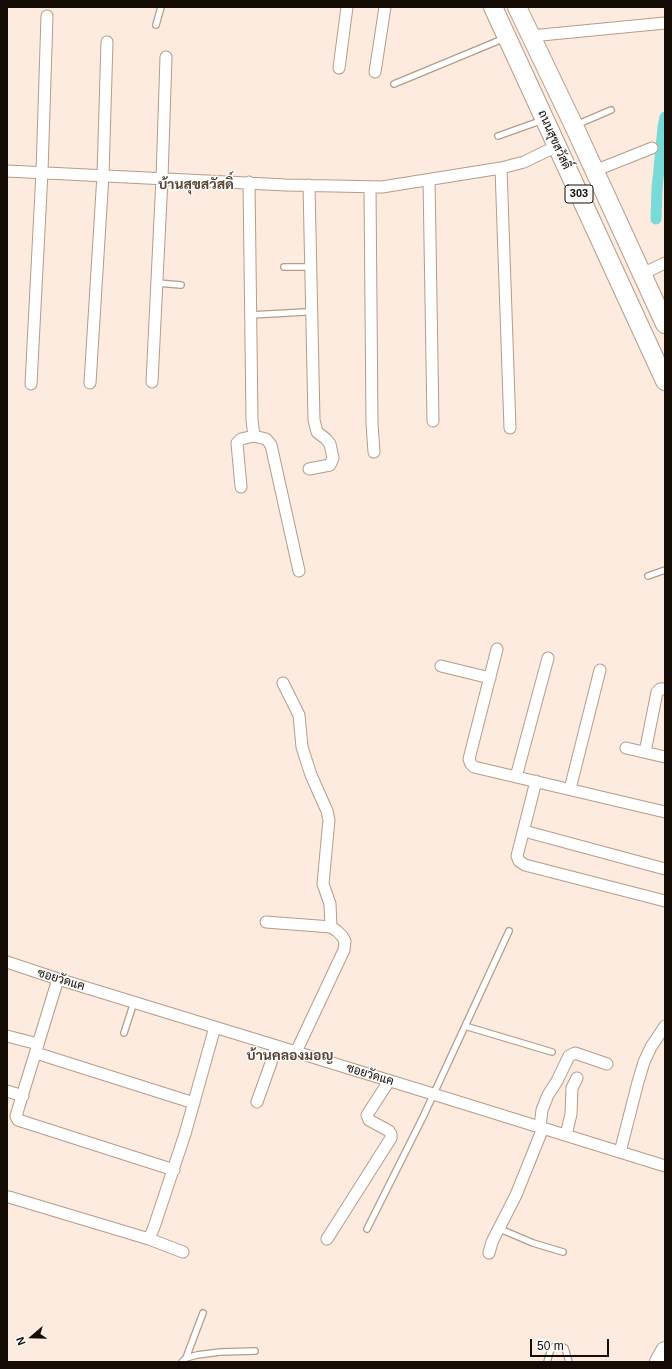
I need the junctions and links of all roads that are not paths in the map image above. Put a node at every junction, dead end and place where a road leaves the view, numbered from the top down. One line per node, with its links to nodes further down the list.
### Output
1 (161, 7): 8 (lane)
2 (347, 7): 13 (street)
3 (385, 7): 14 (street)
4 (493, 7): 10 (main road, ถนนสุขสวัสดิ์ / 303)
5 (518, 7): 9 (main road, ถนนสุขสวัสดิ์ / 303)
6 (47, 16): 25 (street)
7 (665, 23): 9 (street)
8 (156, 24)
9 (531, 36): 18 (main road, ถนนสุขสวัสดิ์ / 303)
10 (508, 38): 15 (lane); 17 (main road, ถนนสุขสวัสดิ์ / 303)
11 (107, 42): 26 (street)
12 (166, 56): 27 (street)
13 (339, 68)
14 (375, 72)
15 (394, 84)
16 (611, 110): 18 (lane)
17 (545, 119): 19 (lane); 20 (main road, ถนนสุขสวัสดิ์ / 303)
18 (574, 126): 24 (main road, ถนนสุขสวัสดิ์ / 303)
19 (498, 136)
20 (557, 146): 22 (street); 41 (main road, ถนนสุขสวัสดิ์ / 303)
21 (652, 148): 24 (street)
22 (501, 168): 28 (street); 46 (street)
23 (7, 171): 25 (street)
24 (594, 171): 35 (main road, ถนนสุขสวัสดิ์ / 303)
25 (42, 172): 26 (street); 44 (street)
26 (103, 175): 27 (street); 43 (street)
27 (162, 178): 29 (street); 36 (street)
28 (429, 180): 31 (street); 45 (street)
29 (249, 182): 30 (street); 39 (street)
30 (309, 185): 31 (street); 34 (street)
31 (370, 188): 48 (street)
32 (665, 263): 35 (street)
33 (284, 267): 34 (lane)
34 (310, 267): 49 (street)
35 (642, 274): 40 (main road, ถนนสุขสวัสดิ์ / 303)
36 (157, 283): 37 (lane); 42 (street)
37 (181, 285)
38 (306, 312): 39 (lane)
39 (251, 315): 47 (street)
40 (665, 324)
41 (665, 381)
42 (152, 382)
43 (90, 383)
44 (31, 384)
45 (433, 421)
46 (510, 428)
47 (254, 436): 50 (street); 52 (street)
48 (374, 452)
49 (309, 469)
50 (240, 487)
51 (665, 570): 53 (lane)
52 (299, 571)
53 (648, 576)
54 (497, 649): 58 (street)
55 (548, 658): 64 (street)
56 (441, 666): 58 (street)
57 (600, 670): 66 (street)
58 (490, 678): 64 (street)
59 (283, 683): 72 (street)
60 (665, 689): 62 (street)
61 (626, 748): 62 (street)
62 (645, 752): 63 (street)
63 (665, 757)
64 (516, 777): 65 (street)
65 (536, 781): 66 (street); 68 (street)
66 (570, 789): 67 (street)
67 (665, 812)
68 (524, 831): 69 (street); 70 (street)
69 (665, 869)
70 (665, 901)
71 (266, 922): 72 (street)
72 (331, 928): 84 (street)
73 (509, 931): 78 (lane)
74 (7, 962): 75 (street, ซอยวัดแค)
75 (58, 980): 76 (street, ซอยวัดแค); 83 (street)
76 (134, 1002): 77 (street, ซอยวัดแค); 80 (lane)
77 (215, 1026): 82 (street, ซอยวัดแค); 93 (street)
78 (465, 1026): 85 (lane); 90 (lane)
79 (665, 1026): 96 (street)
80 (124, 1033)
81 (7, 1036): 83 (street)
82 (277, 1046): 84 (street, ซอยวัดแค); 92 (street)
83 (37, 1048): 91 (street); 93 (street)
84 (296, 1052): 88 (street, ซอยวัดแค)
85 (552, 1052)
86 (607, 1064): 94 (street)
87 (577, 1078): 95 (street)
88 (389, 1080): 90 (street, ซอยวัดแค); 103 (street)
89 (7, 1091): 91 (street)
90 (433, 1094): 94 (street, ซอยวัดแค); 100 (lane)
91 (22, 1096): 98 (street)
92 (257, 1102)
93 (194, 1103): 98 (street)
94 (541, 1128): 95 (street, ซอยวัดแค); 101 (street)
95 (566, 1135): 96 (street, ซอยวัดแค)
96 (620, 1152): 97 (street, ซอยวัดแค)
97 (665, 1166)
98 (174, 1170): 102 (street)
99 (9, 1197): 102 (street)
100 (367, 1229)
101 (500, 1229): 105 (lane); 106 (street)
102 (149, 1239): 104 (street)
103 (327, 1239)
104 (183, 1252)
105 (563, 1252)
106 (489, 1253)
107 (203, 1313): 110 (lane)
108 (255, 1351): 110 (lane)
109 (665, 1351): 113 (main road)
110 (184, 1360)
111 (547, 1362): 112 (lane)
112 (569, 1362)
113 (659, 1362)

